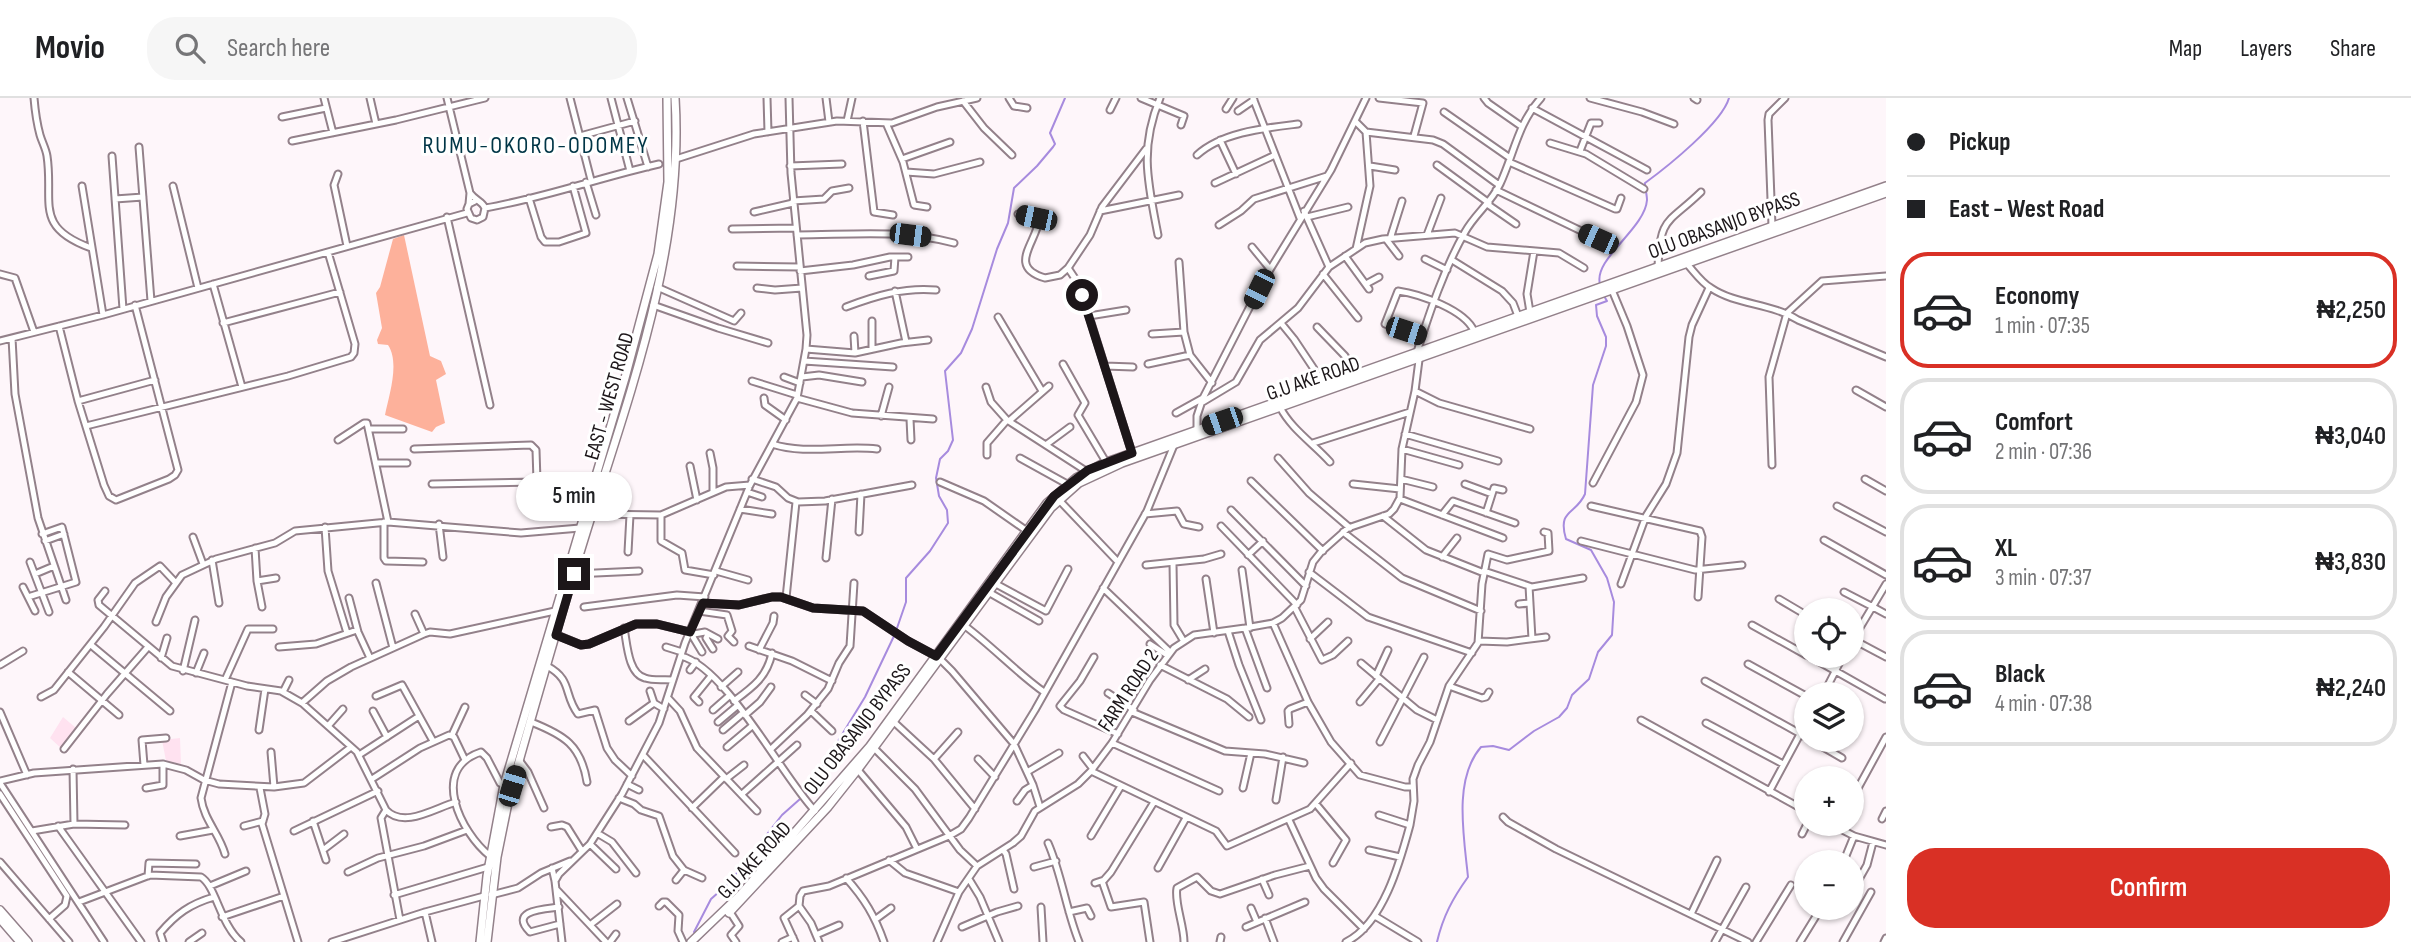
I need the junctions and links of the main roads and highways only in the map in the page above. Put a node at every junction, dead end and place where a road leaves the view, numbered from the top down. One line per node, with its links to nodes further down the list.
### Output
1 (667, 98): 7 (main road, EAST - WEST ROAD)
2 (675, 98): 7 (main road, EAST - WEST ROAD)
3 (1886, 186): 5 (main road, OLU OBASANJO BYPASS)
4 (1886, 193): 5 (main road, G.U AKE ROAD)
5 (1418, 356): 6 (main road, G.U AKE ROAD); 6 (main road, OLU OBASANJO BYPASS)
6 (939, 658): 14 (main road, OLU OBASANJO BYPASS); 15 (main road, G.U AKE ROAD)
7 (488, 896): 12 (main road, EAST - WEST ROAD); 13 (main road, EAST - WEST ROAD)
8 (0, 910): 11 (main road)
9 (0, 919): 10 (main road)
10 (20, 942)
11 (28, 942)
12 (480, 942)
13 (487, 942)
14 (691, 942)
15 (697, 942)

